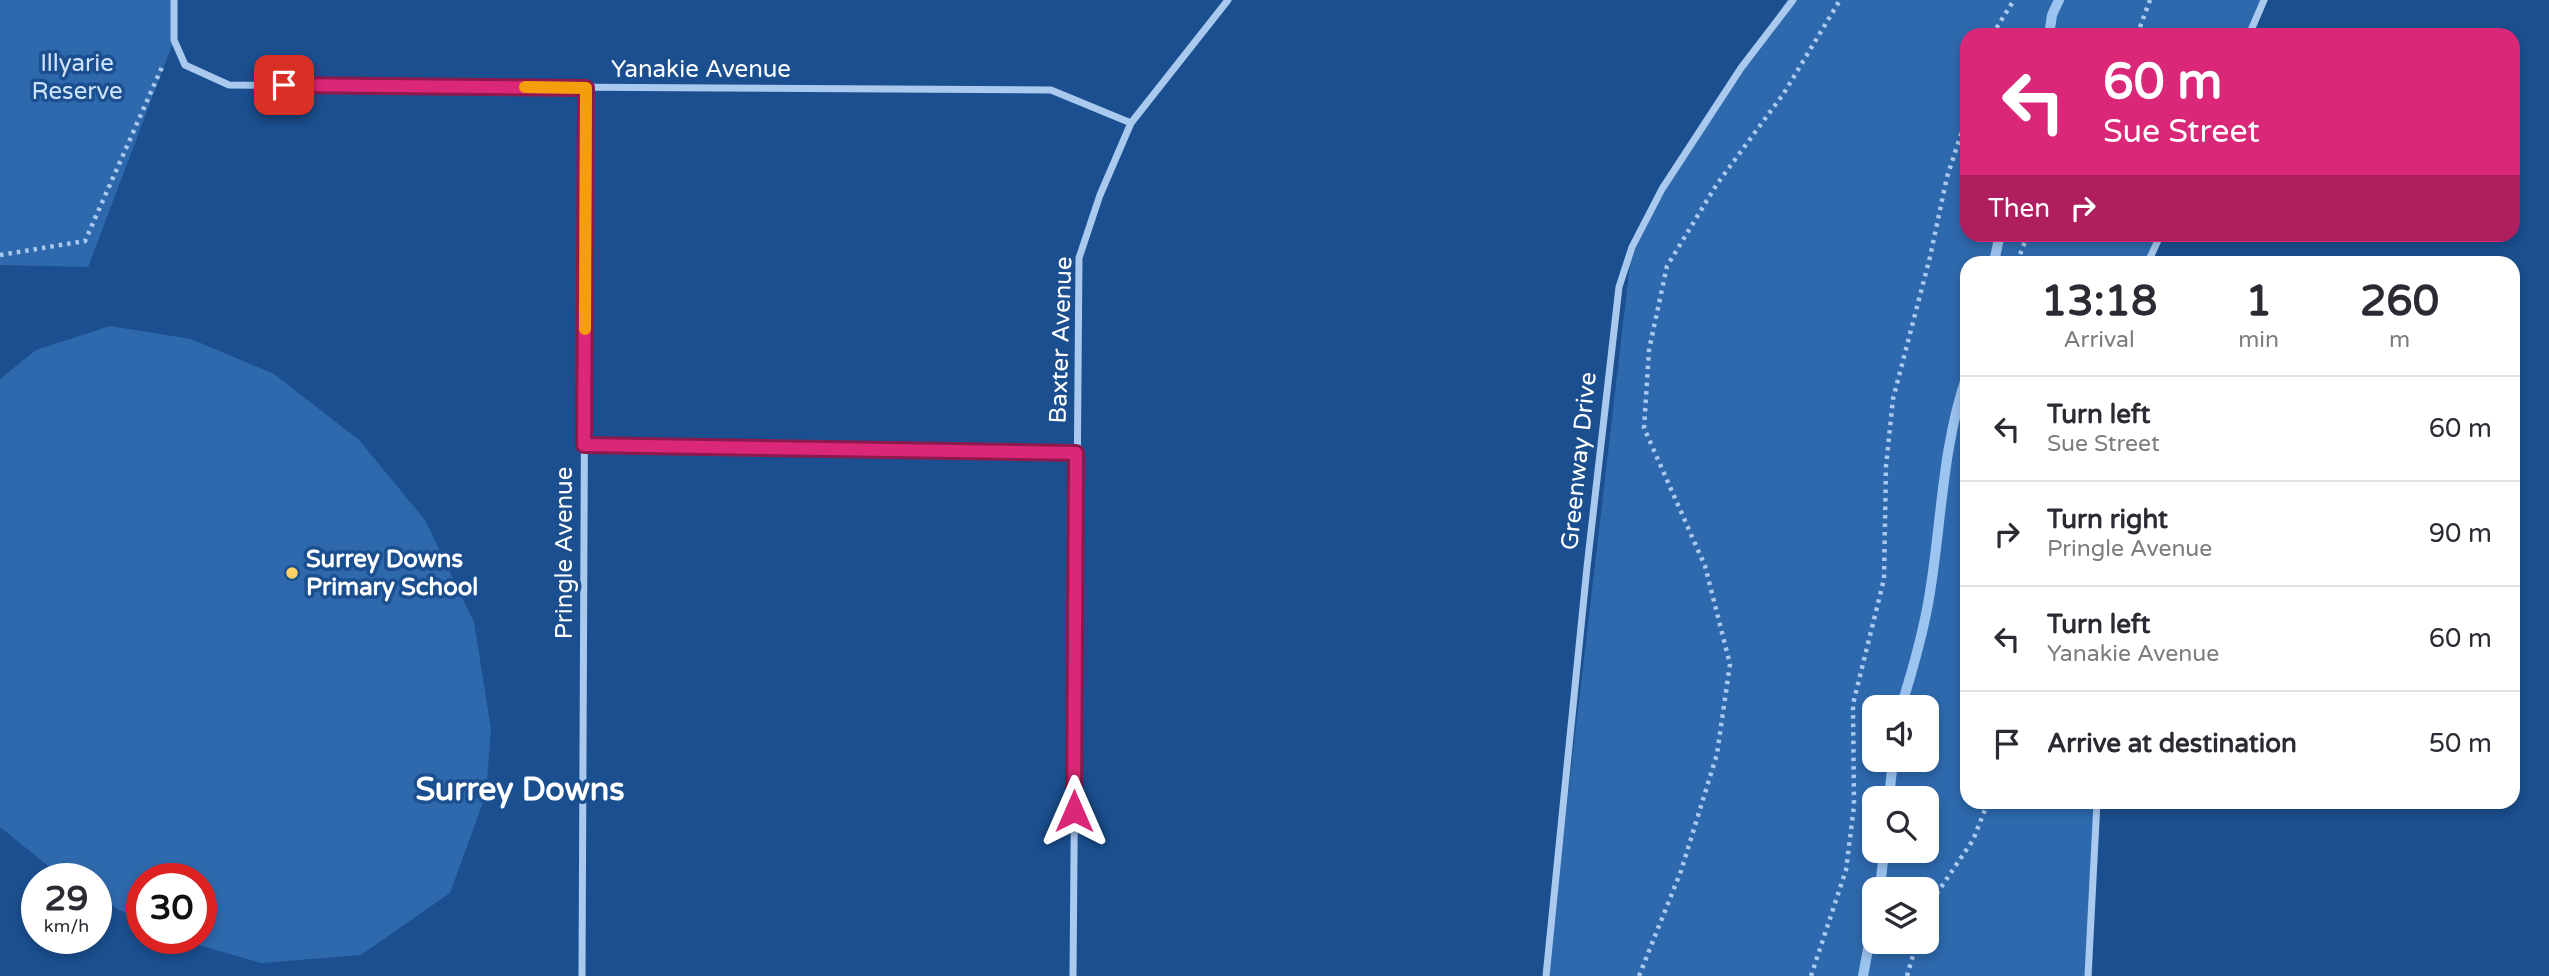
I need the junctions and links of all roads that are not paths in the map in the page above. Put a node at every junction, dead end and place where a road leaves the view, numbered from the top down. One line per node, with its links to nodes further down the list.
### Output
1 (174, 0): 6 (street, Yanakie Avenue)
2 (1228, 0): 7 (street, Baxter Avenue)
3 (1793, 0): 13 (street, Greenway Drive)
4 (2264, 0): 5 (street)
5 (2252, 28)
6 (586, 88): 7 (street, Yanakie Avenue); 8 (street, Pringle Avenue)
7 (1131, 124): 9 (street, Baxter Avenue)
8 (584, 445): 9 (street); 11 (street, Pringle Avenue)
9 (1076, 453): 12 (street, Baxter Avenue)
10 (2097, 809): 14 (street)
11 (582, 976)
12 (1073, 976)
13 (1546, 976)
14 (2088, 976)

